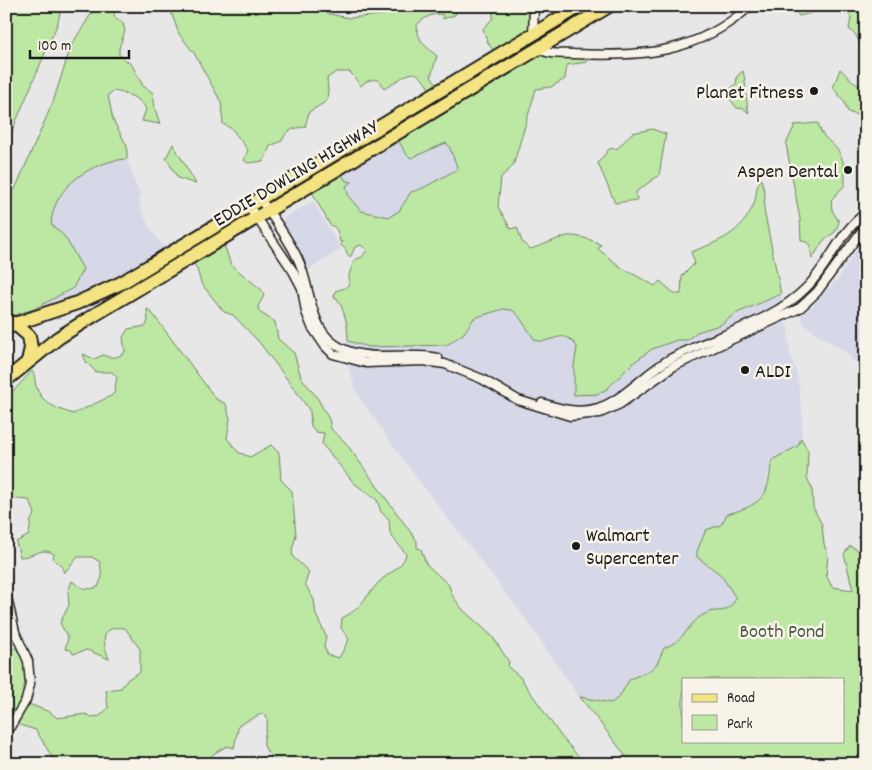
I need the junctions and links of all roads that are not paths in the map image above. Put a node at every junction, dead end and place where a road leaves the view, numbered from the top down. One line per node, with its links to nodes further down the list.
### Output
1 (534, 6): 5 (street)
2 (580, 6): 5 (main road, EDDIE DOWLING HIGHWAY)
3 (609, 6): 6 (main road, EDDIE DOWLING HIGHWAY)
4 (750, 6): 6 (street)
5 (532, 35): 6 (street); 7 (main road, EDDIE DOWLING HIGHWAY)
6 (539, 49): 9 (main road, EDDIE DOWLING HIGHWAY)
7 (260, 199): 8 (main road, EDDIE DOWLING HIGHWAY); 9 (street)
8 (249, 206): 11 (street); 15 (main road, EDDIE DOWLING HIGHWAY)
9 (269, 210): 11 (main road, EDDIE DOWLING HIGHWAY); 13 (street)
10 (866, 213): 13 (street)
11 (257, 217): 14 (street); 16 (main road, EDDIE DOWLING HIGHWAY)
12 (866, 225): 14 (street)
13 (301, 266): 14 (street)
14 (293, 271)
15 (9, 325): 16 (main road)
16 (28, 361): 17 (main road, EDDIE DOWLING HIGHWAY)
17 (6, 380)
18 (6, 593): 19 (street)
19 (6, 734)

